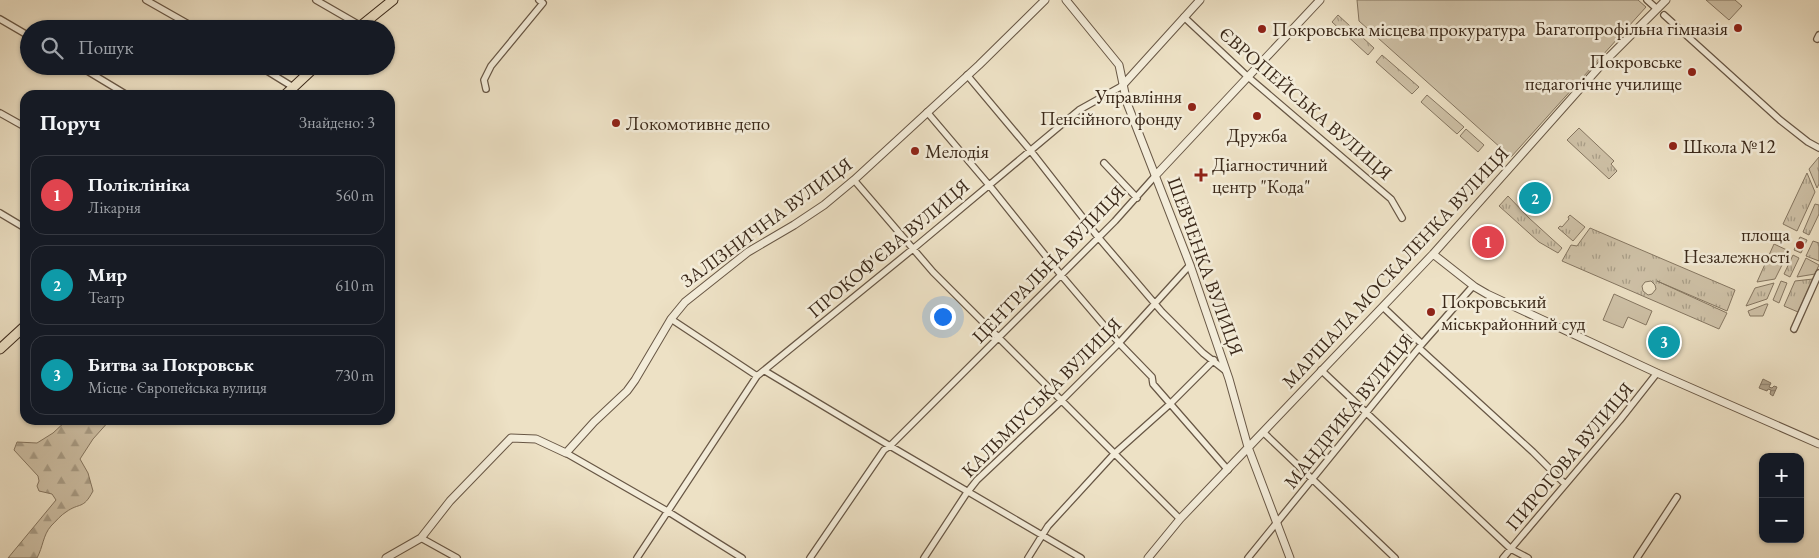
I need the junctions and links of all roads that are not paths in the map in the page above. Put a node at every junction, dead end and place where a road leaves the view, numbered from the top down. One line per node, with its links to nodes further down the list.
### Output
1 (146, 0): 15 (street)
2 (316, 0): 16 (street)
3 (393, 0): 17 (main road)
4 (1046, 0): 22 (street, ЗАЛІЗНИЧНА ВУЛИЦЯ)
5 (1066, 0): 24 (street, ШЕВЧЕНКА ВУЛИЦЯ)
6 (1200, 0): 13 (street, ПРОКОФ'ЄВА ВУЛИЦЯ)
7 (1320, 0): 23 (street, ЦЕНТРАЛЬНА ВУЛИЦЯ)
8 (1647, 0): 11 (street)
9 (1666, 0): 11 (street, МАРШАЛА МОСКАЛЕНКА ВУЛИЦЯ)
10 (542, 1): 26 (street)
11 (1657, 9): 44 (street, МАРШАЛА МОСКАЛЕНКА ВУЛИЦЯ)
12 (1664, 15): 32 (street)
13 (1184, 17): 23 (street, ЄВРОПЕЙСЬКА ВУЛИЦЯ); 24 (street, ПРОКОФ'ЄВА ВУЛИЦЯ)
14 (0, 19): 18 (street)
15 (181, 20)
16 (348, 20)
17 (368, 20)
18 (20, 31)
19 (94, 75): 27 (street)
20 (274, 75): 25 (street)
21 (307, 75): 25 (main road)
22 (967, 75): 29 (street, ЗАЛІЗНИЧНА ВУЛИЦЯ); 33 (street)
23 (1247, 76): 35 (street, ЦЕНТРАЛЬНА ВУЛИЦЯ); 40 (street, ЄВРОПЕЙСЬКА ВУЛИЦЯ)
24 (1122, 86): 33 (street, ПРОКОФ'ЄВА ВУЛИЦЯ); 35 (street, ШЕВЧЕНКА ВУЛИЦЯ)
25 (294, 87): 28 (main road)
26 (486, 89)
27 (119, 90)
28 (290, 90)
29 (927, 112): 36 (street, ЗАЛІЗНИЧНА ВУЛИЦЯ); 37 (street)
30 (0, 113): 31 (street)
31 (20, 125)
32 (1819, 148)
33 (1030, 150): 37 (street, ПРОКОФ'ЄВА ВУЛИЦЯ); 42 (street)
34 (1104, 163): 38 (street)
35 (1156, 175): 38 (street, ЦЕНТРАЛЬНА ВУЛИЦЯ); 45 (street, ШЕВЧЕНКА ВУЛИЦЯ)
36 (854, 180): 43 (street); 51 (street, ЗАЛІЗНИЧНА ВУЛИЦЯ)
37 (989, 185): 43 (street, ПРОКОФ'ЄВА ВУЛИЦЯ); 47 (street)
38 (1136, 198): 42 (street, ЦЕНТРАЛЬНА ВУЛИЦЯ)
39 (0, 213): 41 (street)
40 (1402, 218)
41 (20, 225)
42 (1098, 238): 47 (street, ЦЕНТРАЛЬНА ВУЛИЦЯ); 49 (street)
43 (914, 248): 54 (street); 60 (street, ПРОКОФ'ЄВА ВУЛИЦЯ)
44 (1433, 254): 48 (street); 50 (street, МАРШАЛА МОСКАЛЕНКА ВУЛИЦЯ)
45 (1190, 265): 49 (street, КАЛЬМІУСЬКА ВУЛИЦЯ); 61 (street, ШЕВЧЕНКА ВУЛИЦЯ)
46 (1819, 273): 52 (street)
47 (1061, 275): 54 (street, ЦЕНТРАЛЬНА ВУЛИЦЯ); 55 (street)
48 (1473, 286): 56 (street, МАНДРИКА ВУЛИЦЯ); 62 (street)
49 (1154, 303): 55 (street, КАЛЬМІУСЬКА ВУЛИЦЯ); 58 (street)
50 (1382, 307): 56 (street); 59 (street, МАРШАЛА МОСКАЛЕНКА ВУЛИЦЯ)
51 (671, 319): 63 (street); 71 (street, ЗАЛІЗНИЧНА ВУЛИЦЯ)
52 (1794, 329)
53 (20, 331): 57 (main road)
54 (1000, 338): 64 (street); 69 (street, ЦЕНТРАЛЬНА ВУЛИЦЯ)
55 (1119, 342): 64 (street, КАЛЬМІУСЬКА ВУЛИЦЯ); 65 (street)
56 (1420, 346): 66 (street, МАНДРИКА ВУЛИЦЯ); 75 (street)
57 (0, 349)
58 (1214, 360): 61 (street); 65 (street)
59 (1322, 370): 66 (street); 67 (street, МАРШАЛА МОСКАЛЕНКА ВУЛИЦЯ)
60 (766, 371): 63 (street, ПРОКОФ'ЄВА ВУЛИЦЯ); 69 (street)
61 (1226, 371): 70 (street, ШЕВЧЕНКА ВУЛИЦЯ)
62 (1657, 373): 68 (street); 75 (street, ПИРОГОВА ВУЛИЦЯ)
63 (757, 376): 78 (street, ПРОКОФ'ЄВА ВУЛИЦЯ)
64 (1061, 401): 72 (street); 76 (street, КАЛЬМІУСЬКА ВУЛИЦЯ)
65 (1170, 404): 72 (street); 73 (street)
66 (1366, 414): 74 (street, МАНДРИКА ВУЛИЦЯ); 83 (street)
67 (1263, 432): 70 (street, МАРШАЛА МОСКАЛЕНКА ВУЛИЦЯ); 74 (street)
68 (1819, 444)
69 (890, 446): 76 (street); 88 (street, ЦЕНТРАЛЬНА ВУЛИЦЯ)
70 (1248, 447): 73 (street, МАРШАЛА МОСКАЛЕНКА ВУЛИЦЯ); 80 (street, ШЕВЧЕНКА ВУЛИЦЯ)
71 (566, 453): 78 (street); 82 (street)
72 (1114, 454): 79 (street); 81 (street)
73 (1228, 470): 79 (street, МАРШАЛА МОСКАЛЕНКА ВУЛИЦЯ)
74 (1312, 478): 80 (street, МАНДРИКА ВУЛИЦЯ); 95 (street)
75 (1565, 484): 83 (street, ПИРОГОВА ВУЛИЦЯ)
76 (967, 492): 81 (street); 89 (street, КАЛЬМІУСЬКА ВУЛИЦЯ)
77 (1677, 497): 98 (street)
78 (667, 511): 86 (street, ПРОКОФ'ЄВА ВУЛИЦЯ); 87 (street)
79 (1180, 519): 92 (street, МАРШАЛА МОСКАЛЕНКА ВУЛИЦЯ)
80 (1278, 521): 93 (street, МАНДРИКА ВУЛИЦЯ); 94 (street, ШЕВЧЕНКА ВУЛИЦЯ)
81 (1041, 535): 90 (street); 91 (street)
82 (420, 538): 84 (street); 85 (street)
83 (1510, 549): 96 (street, ПИРОГОВА ВУЛИЦЯ); 97 (street)
84 (386, 558)
85 (457, 558)
86 (636, 558)
87 (742, 558)
88 (810, 558)
89 (924, 558)
90 (1028, 558)
91 (1081, 558)
92 (1148, 558)
93 (1248, 558)
94 (1290, 558)
95 (1395, 558)
96 (1503, 558)
97 (1528, 558)
98 (1636, 558)

